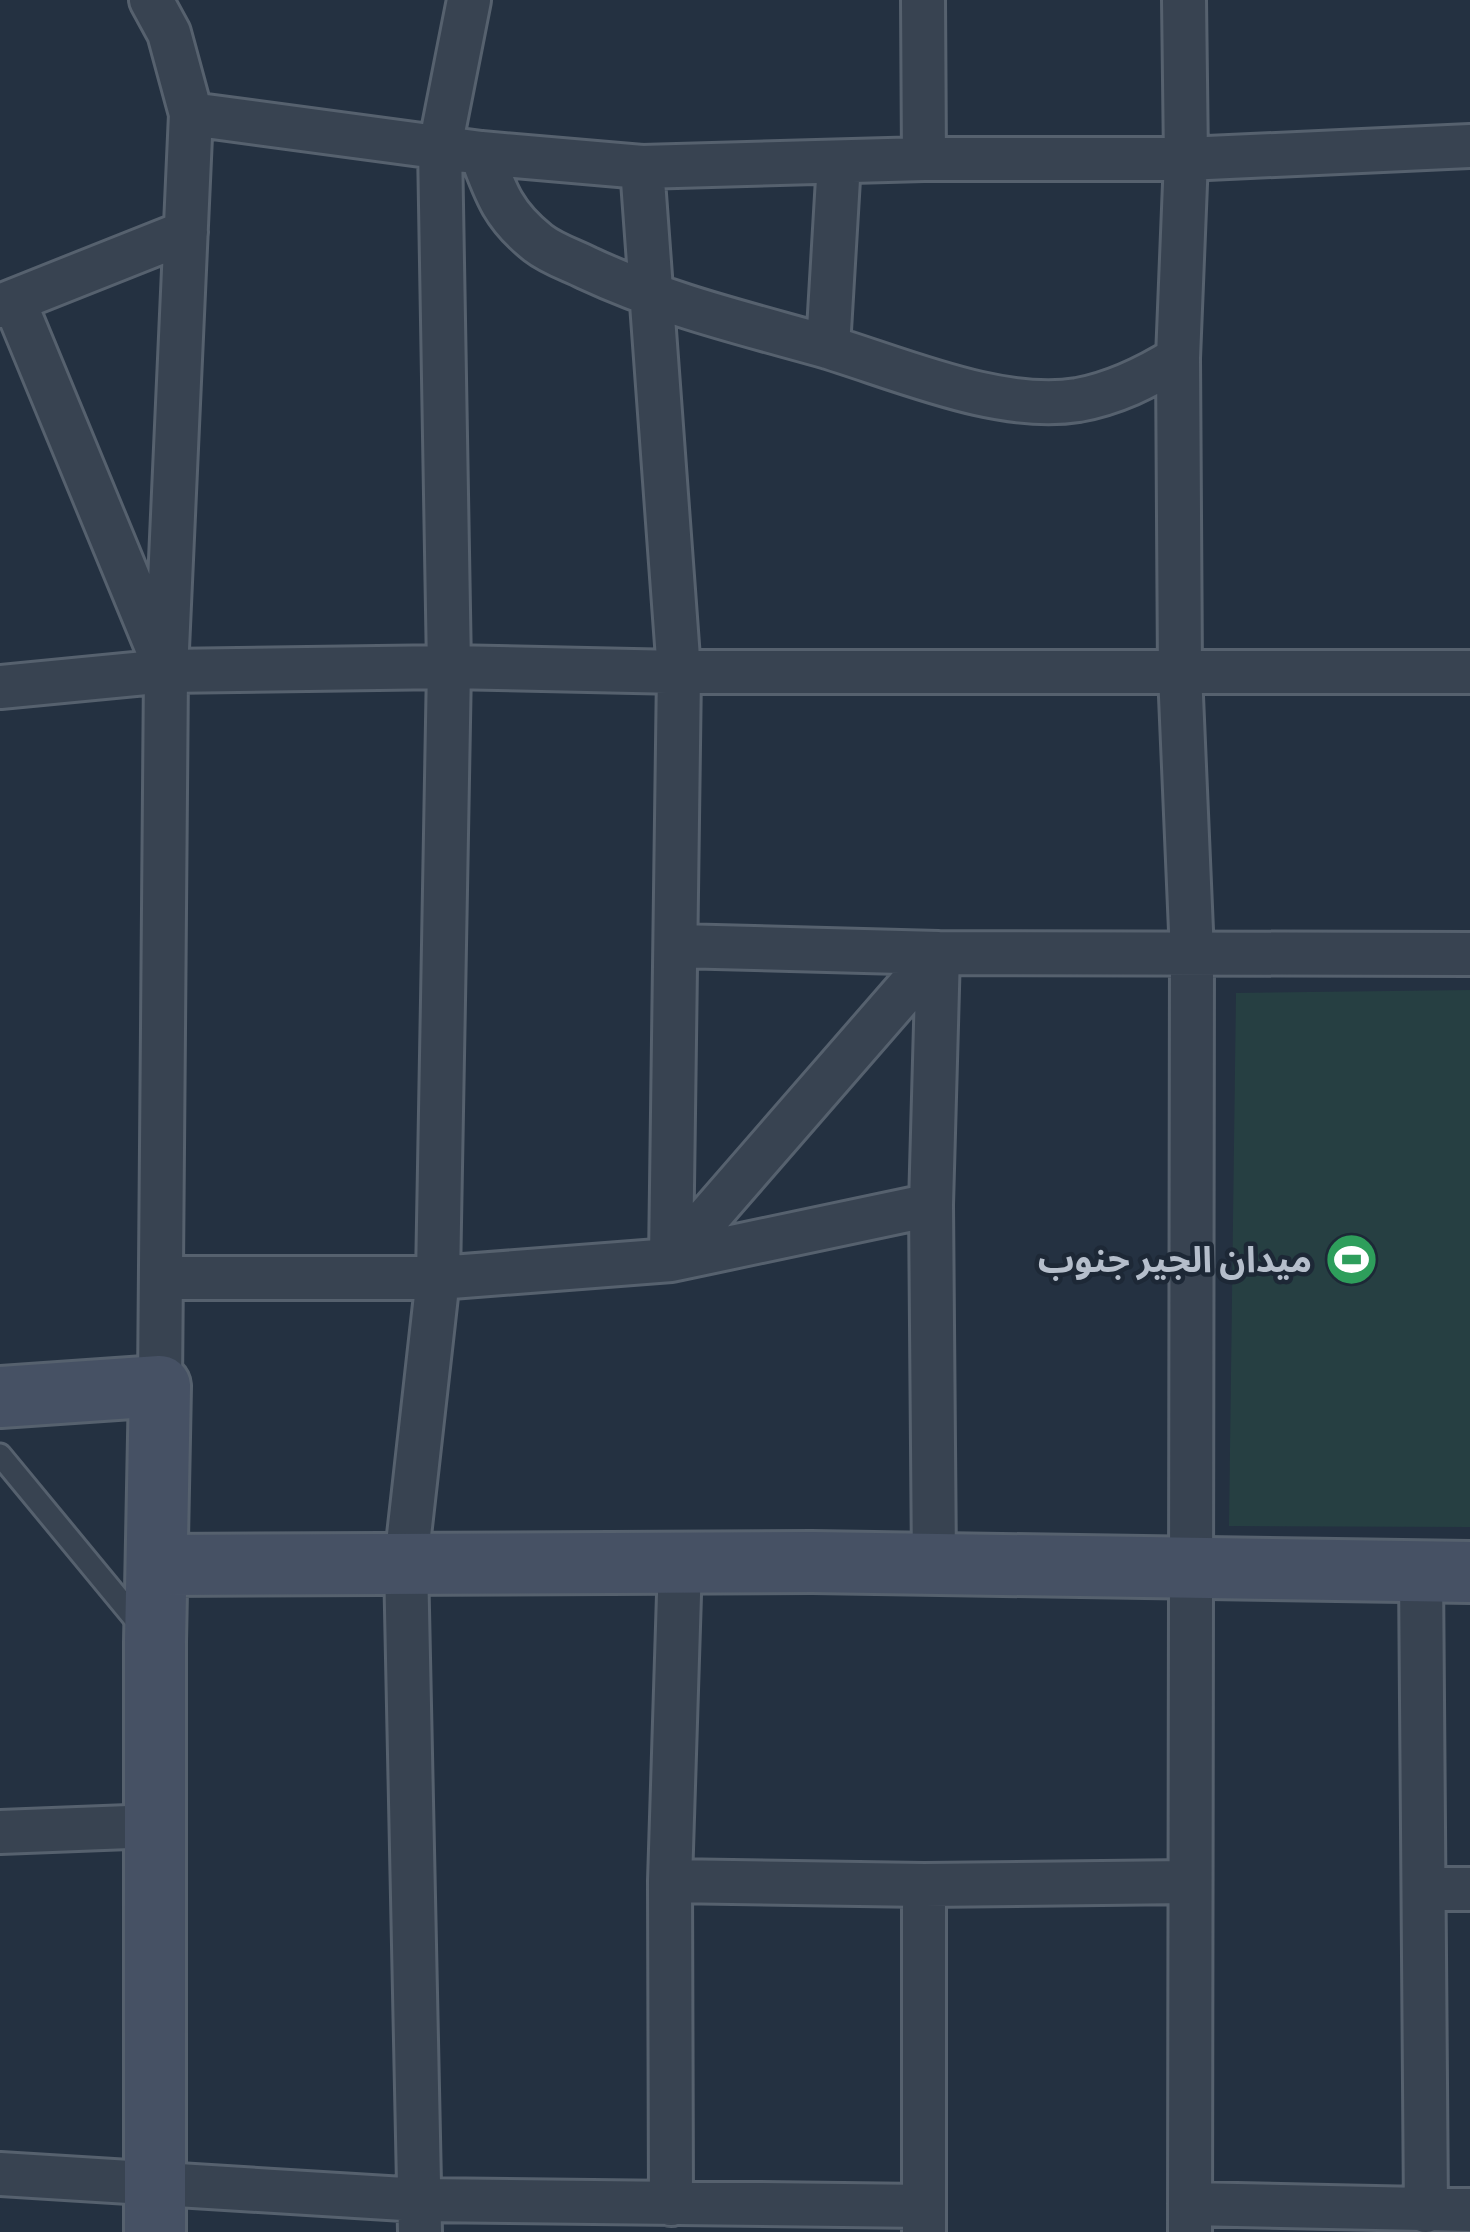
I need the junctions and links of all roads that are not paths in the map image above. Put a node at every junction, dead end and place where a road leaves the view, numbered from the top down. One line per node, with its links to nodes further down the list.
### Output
1 (151, 0): 5 (street)
2 (469, 0): 7 (street)
3 (923, 0): 8 (street)
4 (1184, 0): 9 (street)
5 (191, 113): 7 (street); 12 (street)
6 (1470, 146): 9 (street)
7 (460, 150): 11 (street); 13 (street); 17 (street)
8 (923, 159): 9 (street); 10 (street)
9 (1186, 159): 16 (street)
10 (839, 162): 11 (street); 15 (street)
11 (642, 167): 13 (street)
12 (186, 232): 14 (street); 18 (street)
13 (650, 297): 15 (street); 19 (street)
14 (7, 303): 18 (street)
15 (829, 347): 16 (street)
16 (1178, 358): 21 (street)
17 (449, 667): 18 (street); 19 (street); 30 (street)
18 (166, 671): 22 (street); 29 (street)
19 (679, 672): 21 (street); 23 (street)
20 (1470, 672): 21 (street)
21 (1180, 673): 25 (street)
22 (0, 687)
23 (677, 946): 24 (street); 28 (street)
24 (938, 953): 25 (street); 27 (street); 28 (street)
25 (1192, 954): 26 (street); 38 (street)
26 (1470, 954)
27 (931, 1205): 28 (street); 37 (street)
28 (670, 1260): 30 (street)
29 (161, 1278): 30 (street); 31 (street)
30 (437, 1278): 34 (street)
31 (160, 1386): 32 (street); 36 (street)
32 (0, 1397)
33 (0, 1455): 40 (lane)
34 (406, 1562): 35 (street); 36 (street); 53 (street)
35 (680, 1563): 37 (street); 43 (street)
36 (159, 1564): 40 (street)
37 (934, 1565): 38 (street)
38 (1194, 1568): 39 (street); 44 (street)
39 (1446, 1572): 46 (street)
40 (155, 1642): 41 (street)
41 (155, 1826): 42 (street); 50 (street)
42 (0, 1832)
43 (670, 1881): 45 (street); 49 (street)
44 (1188, 1882): 45 (street); 54 (street)
45 (924, 1885): 55 (street)
46 (1425, 1889): 47 (street); 52 (street)
47 (1470, 1889)
48 (0, 2174): 50 (street)
49 (671, 2204): 53 (street); 55 (street)
50 (155, 2207): 53 (street)
51 (1470, 2210): 52 (street)
52 (1426, 2211): 54 (street)
53 (420, 2216)
54 (1190, 2218)
55 (924, 2219)

